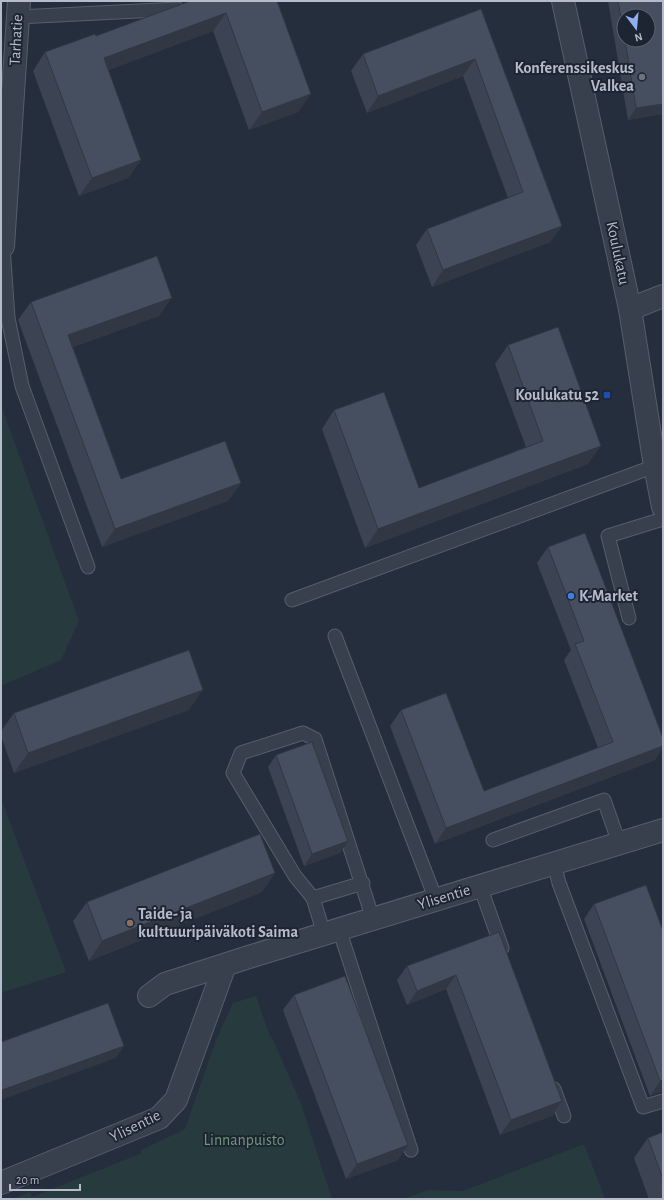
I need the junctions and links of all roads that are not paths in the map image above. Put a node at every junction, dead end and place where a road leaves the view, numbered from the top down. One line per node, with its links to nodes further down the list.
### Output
1 (563, 1): 6 (street, Koulukatu)
2 (18, 9): 3 (lane); 4 (street, Tarhatie)
3 (178, 9)
4 (3, 246): 10 (lane)
5 (663, 296): 6 (street)
6 (630, 309): 7 (street, Koulukatu)
7 (654, 466): 8 (street, Koulukatu); 11 (lane)
8 (663, 507)
9 (663, 519): 12 (lane)
10 (88, 567)
11 (292, 600)
12 (629, 618)
13 (335, 636): 21 (lane)
14 (663, 830): 16 (street, Ylisentie)
15 (493, 840): 16 (lane)
16 (619, 843): 17 (street, Ylisentie)
17 (554, 863): 19 (street, Ylisentie); 28 (lane)
18 (363, 883): 20 (lane); 20 (lane); 22 (lane)
19 (480, 886): 21 (street, Ylisentie); 24 (lane)
20 (313, 898): 23 (lane)
21 (436, 900): 22 (street, Ylisentie)
22 (374, 919): 23 (street, Ylisentie)
23 (332, 931): 25 (street, Ylisentie); 30 (lane)
24 (508, 963)
25 (225, 965): 26 (street, Ylisentie); 31 (street, Ylisentie)
26 (149, 996)
27 (551, 1080): 29 (lane)
28 (663, 1101)
29 (564, 1116)
30 (411, 1150)
31 (1, 1183)

